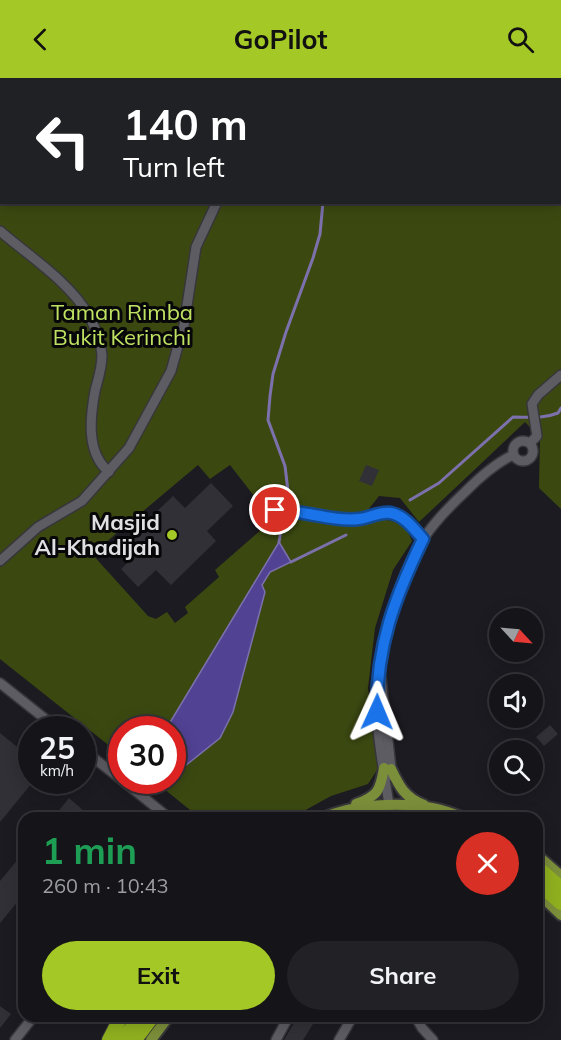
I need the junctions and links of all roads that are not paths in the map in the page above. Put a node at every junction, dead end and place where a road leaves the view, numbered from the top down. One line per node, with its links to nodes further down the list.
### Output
1 (216, 204): 6 (street)
2 (0, 231): 6 (street)
3 (561, 375): 4 (street)
4 (530, 443): 5 (street); 5 (street)
5 (513, 455): 8 (street)
6 (109, 472): 9 (street)
7 (266, 513): 8 (street)
8 (423, 539): 14 (street)
9 (0, 561)
10 (0, 683): 11 (street)
11 (42, 716)
12 (96, 759): 13 (street)
13 (108, 769)
14 (388, 769): 16 (main road); 18 (main road); 19 (street)
15 (139, 794): 17 (street)
16 (432, 808): 19 (main road); 20 (main road); 21 (main road)
17 (162, 812)
18 (336, 812): 19 (main road)
19 (393, 812)
20 (428, 812)
21 (445, 812)
22 (543, 860): 24 (main road)
23 (543, 872): 26 (highway)
24 (561, 876)
25 (543, 887): 28 (highway)
26 (561, 888)
27 (543, 898): 29 (main road)
28 (561, 903)
29 (561, 915)
30 (29, 1022): 39 (street)
31 (117, 1022): 40 (main road)
32 (119, 1022): 41 (highway)
33 (136, 1022): 42 (highway)
34 (148, 1022): 43 (highway)
35 (164, 1022): 44 (main road)
36 (286, 1022): 45 (street)
37 (350, 1022): 46 (street)
38 (418, 1022): 47 (street)
39 (15, 1040)
40 (102, 1040)
41 (109, 1040)
42 (122, 1040)
43 (135, 1040)
44 (151, 1040)
45 (276, 1040)
46 (339, 1040)
47 (433, 1040)

